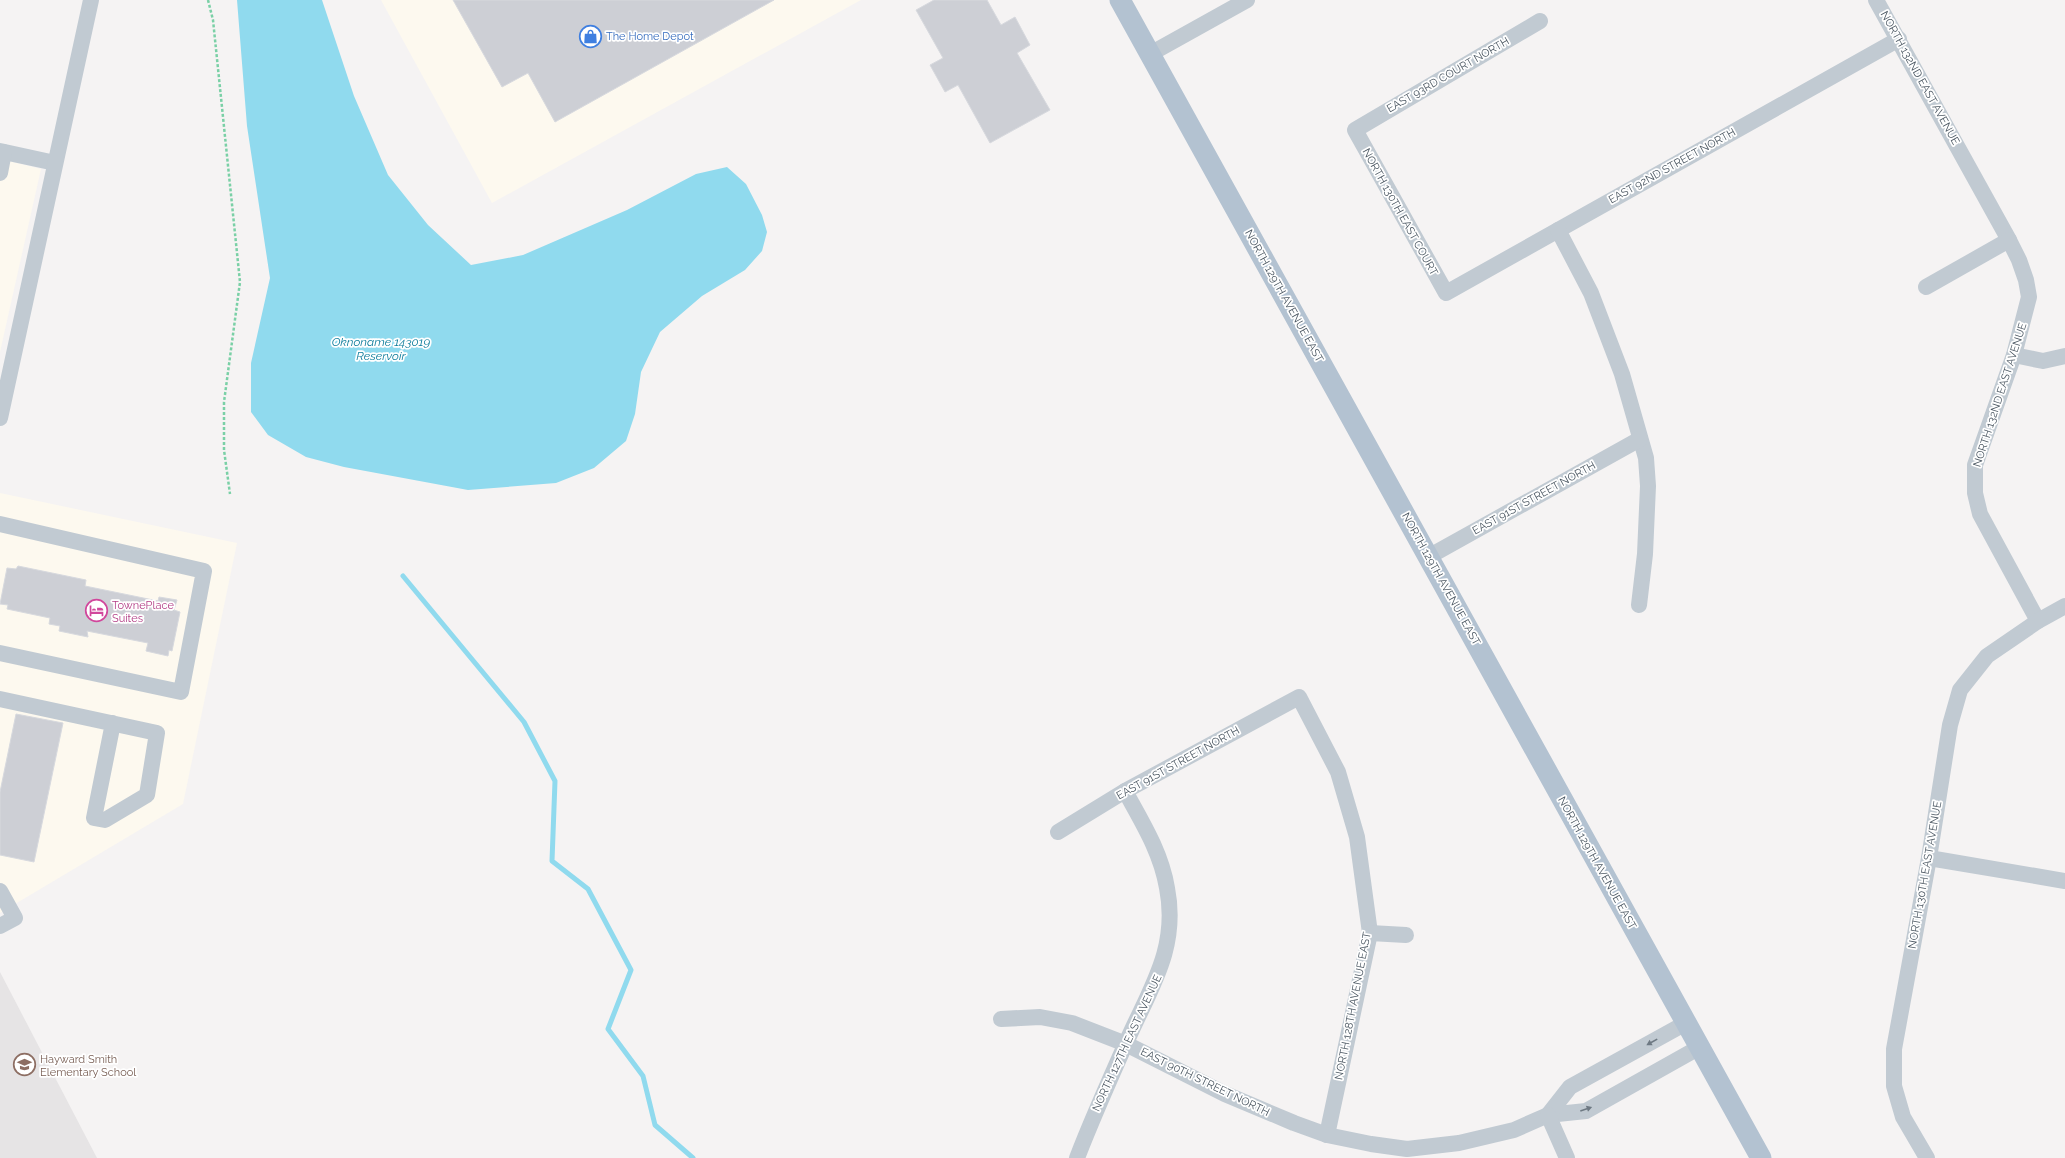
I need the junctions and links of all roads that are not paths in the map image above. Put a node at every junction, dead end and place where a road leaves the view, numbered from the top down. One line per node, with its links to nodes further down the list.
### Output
1 (91, 0): 10 (street)
2 (1120, 0): 7 (main road, NORTH 129TH AVENUE EAST)
3 (1247, 0): 7 (street)
4 (1876, 0): 6 (street, NORTH 132ND EAST AVENUE)
5 (1540, 21): 8 (street, EAST 93RD COURT NORTH)
6 (1898, 39): 12 (street, EAST 92ND STREET NORTH); 13 (street, NORTH 132ND EAST AVENUE)
7 (1150, 54): 21 (main road, NORTH 129TH AVENUE EAST)
8 (1355, 130): 15 (street, NORTH 130TH EAST COURT)
9 (2, 151): 10 (street); 11 (street)
10 (55, 163): 18 (street)
11 (0, 173)
12 (1558, 230): 15 (street, EAST 92ND STREET NORTH); 19 (street)
13 (2009, 240): 14 (street); 16 (street, NORTH 132ND EAST AVENUE)
14 (1926, 287)
15 (1446, 293)
16 (2014, 355): 17 (street); 24 (street, NORTH 132ND EAST AVENUE)
17 (2065, 356)
18 (0, 418)
19 (1640, 439): 21 (street, EAST 91ST STREET NORTH); 22 (street)
20 (0, 524): 25 (street)
21 (1428, 557): 38 (main road, NORTH 129TH AVENUE EAST)
22 (1639, 605)
23 (2065, 606): 24 (street)
24 (2038, 621): 31 (street, NORTH 130TH EAST AVENUE)
25 (0, 653)
26 (1299, 697): 29 (street, EAST 91ST STREET NORTH); 35 (street, NORTH 128TH AVENUE EAST)
27 (0, 699): 28 (street)
28 (113, 723): 28 (street)
29 (1125, 791): 30 (street, EAST 91ST STREET NORTH); 39 (street, NORTH 127TH EAST AVENUE)
30 (1058, 832)
31 (1929, 858): 32 (street); 46 (street, NORTH 130TH EAST AVENUE)
32 (2065, 881)
33 (0, 891): 34 (street)
34 (0, 926)
35 (1370, 933): 36 (street); 42 (street, NORTH 128TH AVENUE EAST)
36 (1406, 935)
37 (1001, 1019): 39 (street, EAST 90TH STREET NORTH)
38 (1686, 1023): 40 (main road, NORTH 129TH AVENUE EAST); 41 (street, EAST 90TH STREET NORTH, one-way to 41)
39 (1126, 1044): 42 (street, EAST 90TH STREET NORTH); 43 (street, NORTH 127TH EAST AVENUE)
40 (1700, 1047): 41 (street, EAST 90TH STREET NORTH, one-way to 40); 45 (main road, NORTH 129TH AVENUE EAST)
41 (1548, 1115): 42 (street, EAST 90TH STREET NORTH); 44 (street)
42 (1327, 1135)
43 (1077, 1158)
44 (1567, 1158)
45 (1761, 1158)
46 (1927, 1158)

